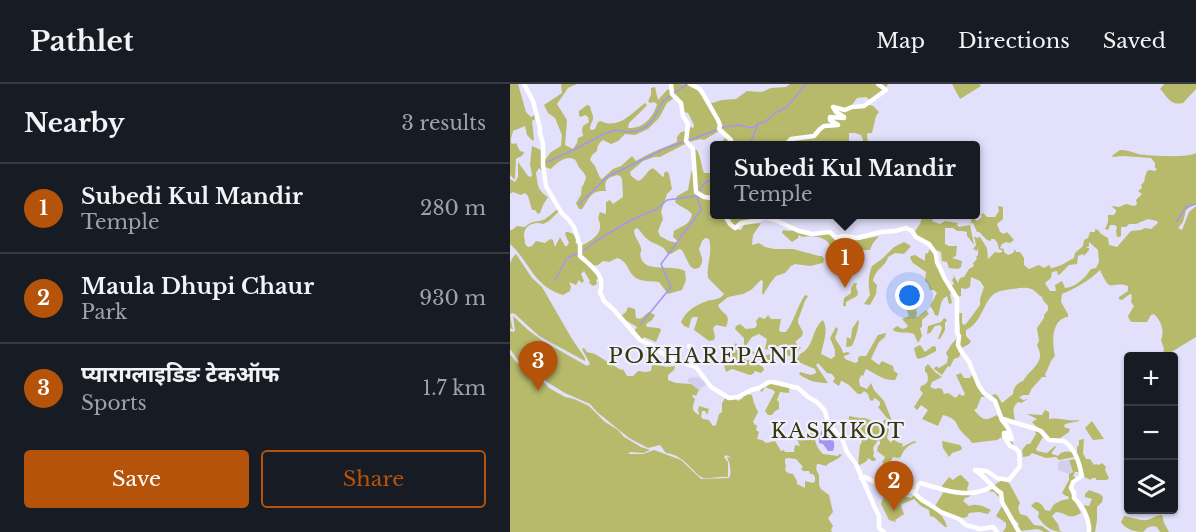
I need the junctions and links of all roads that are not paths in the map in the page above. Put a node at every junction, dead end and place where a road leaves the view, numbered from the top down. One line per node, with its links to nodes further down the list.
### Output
1 (524, 84): 12 (street)
2 (671, 84): 7 (street)
3 (690, 84): 5 (street)
4 (878, 84): 6 (street)
5 (731, 141)
6 (791, 141)
7 (710, 198)
8 (727, 219): 9 (street)
9 (761, 219)
10 (771, 219): 13 (street)
11 (689, 346): 12 (street)
12 (690, 365): 14 (street)
13 (1002, 420): 15 (street); 20 (street)
14 (861, 477): 16 (street); 17 (street)
15 (991, 487): 16 (street); 19 (street)
16 (914, 492): 18 (street)
17 (884, 532)
18 (997, 532)
19 (1019, 532)
20 (1089, 532)

